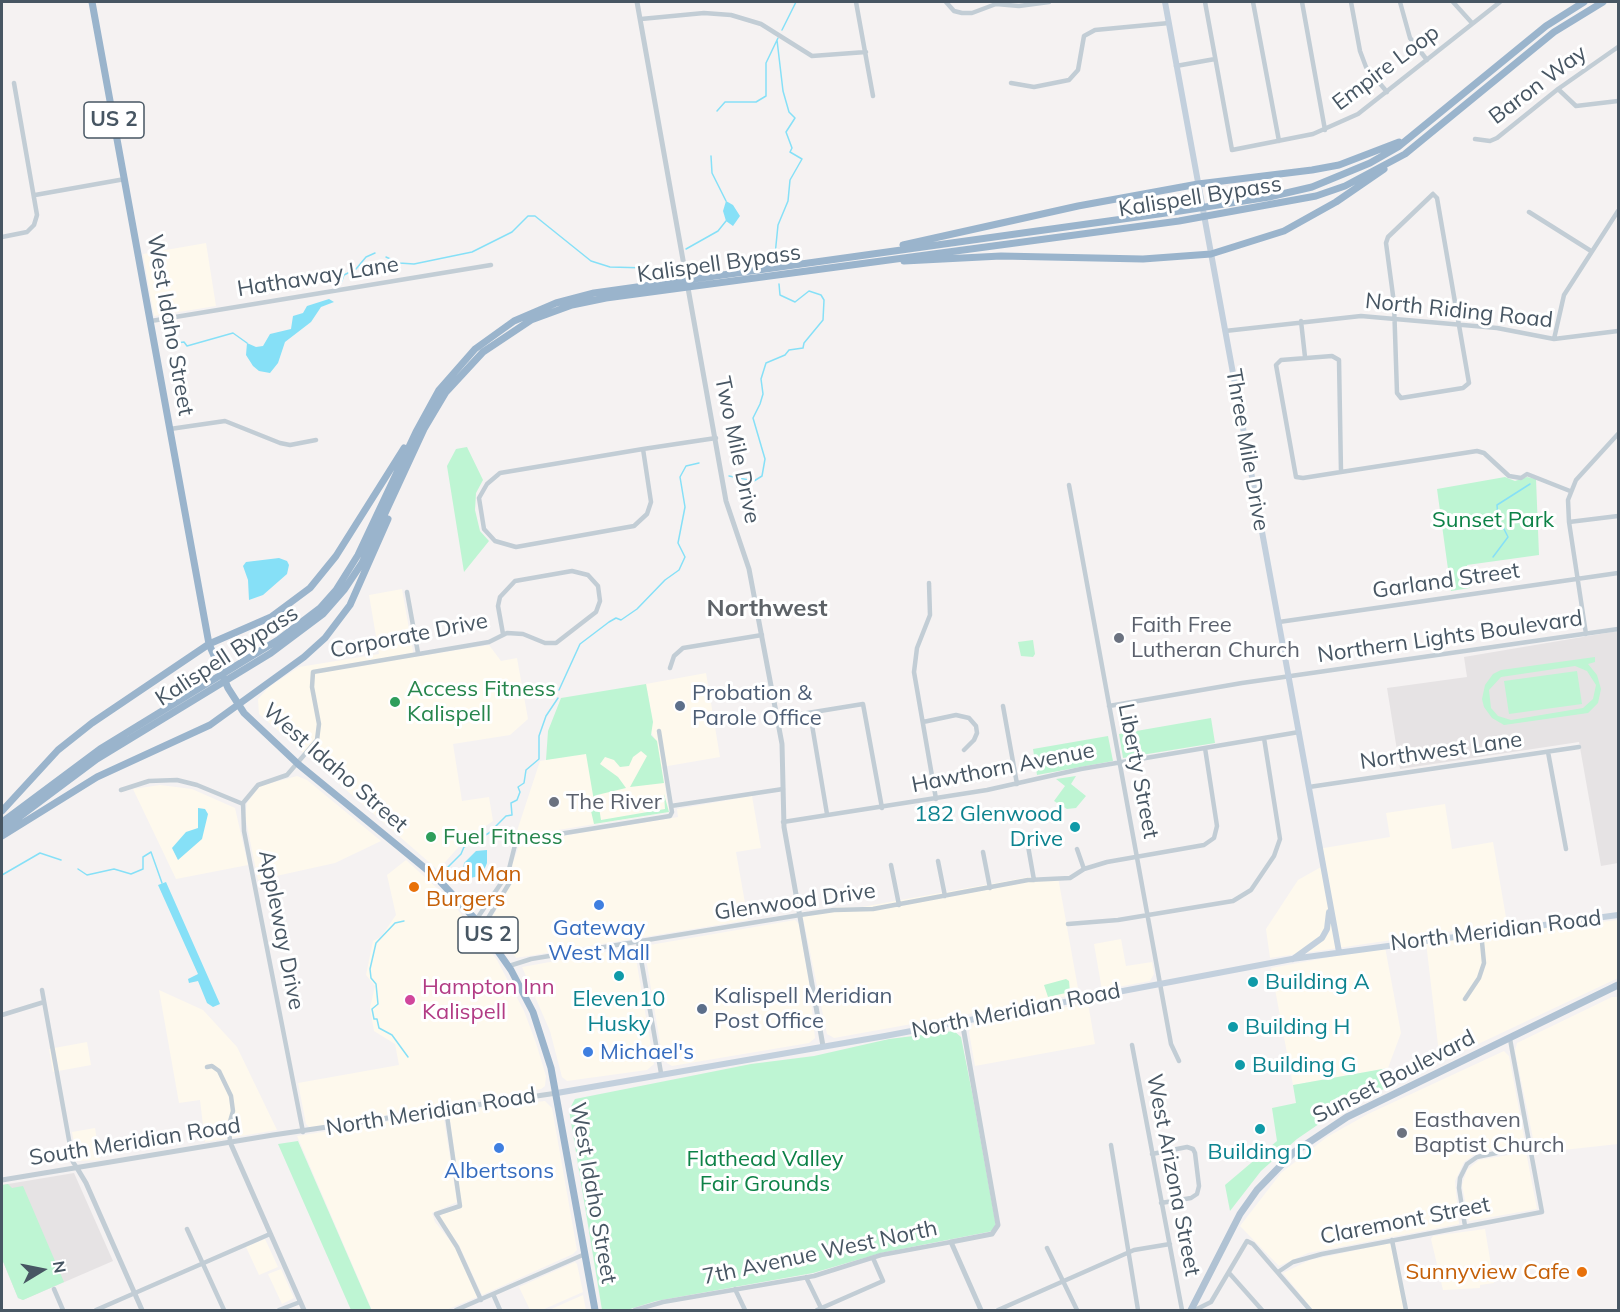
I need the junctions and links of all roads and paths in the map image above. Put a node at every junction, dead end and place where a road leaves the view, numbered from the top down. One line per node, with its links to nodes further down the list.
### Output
1 (92, 2): 35 (highway, West Idaho Street / US 2)
2 (637, 2): 16 (street, Two Mile Drive)
3 (856, 2): 20 (street)
4 (946, 2): 5 (street)
5 (1049, 2)
6 (1165, 2): 17 (main road, Three Mile Drive)
7 (1204, 2): 21 (street, Empire Loop)
8 (1253, 2): 33 (street)
9 (1302, 2): 30 (street)
10 (1351, 2): 27 (street)
11 (1400, 2): 22 (street)
12 (1454, 2): 18 (street)
13 (1500, 2): 18 (street, Empire Loop)
14 (1584, 2): 31 (highway, Kalispell Bypass)
15 (1603, 2): 34 (highway, Kalispell Bypass)
16 (641, 19): 20 (street); 57 (street, Two Mile Drive)
17 (1169, 23): 23 (main road, Three Mile Drive); 25 (street)
18 (1472, 23): 22 (street, Empire Loop)
19 (1618, 47): 26 (street, Baron Way)
20 (866, 52): 28 (street)
21 (1215, 59): 23 (street); 33 (street, Empire Loop)
22 (1427, 60): 27 (street, Empire Loop)
23 (1176, 66): 36 (main road, Three Mile Drive)
24 (14, 83): 37 (street)
25 (1011, 83)
26 (1558, 89): 29 (street); 32 (street, Baron Way)
27 (1387, 92): 30 (street, Empire Loop)
28 (873, 96)
29 (1618, 101)
30 (1325, 130): 33 (street, Empire Loop)
31 (1410, 137): 36 (highway); 41 (highway, Kalispell Bypass)
32 (1475, 139)
33 (1279, 141)
34 (1392, 161): 43 (highway); 44 (highway, Kalispell Bypass)
35 (125, 179): 37 (street); 47 (highway, West Idaho Street / US 2)
36 (1198, 184): 41 (highway); 43 (main road, Three Mile Drive)
37 (35, 195): 40 (street)
38 (1618, 211): 42 (street)
39 (1529, 212): 42 (street)
40 (2, 237)
41 (884, 251): 55 (highway, Kalispell Bypass)
42 (1592, 251): 52 (street)
43 (1211, 254): 44 (highway); 50 (main road, Three Mile Drive)
44 (863, 262): 61 (highway, Kalispell Bypass)
45 (491, 265): 47 (street, Hathaway Lane)
46 (1394, 318): 48 (street, North Riding Road); 49 (street, North Riding Road); 49 (street); 49 (street)
47 (151, 321): 54 (highway, West Idaho Street / US 2)
48 (1301, 321): 50 (street, North Riding Road); 53 (street)
49 (1459, 324): 52 (street, North Riding Road)
50 (1225, 331): 70 (main road, Three Mile Drive)
51 (1618, 331): 52 (street, North Riding Road)
52 (1554, 339)
53 (1305, 357): 60 (street); 60 (street)
54 (170, 429): 58 (street); 75 (highway, West Idaho Street / US 2)
55 (416, 432): 75 (highway); 77 (highway, Kalispell Bypass)
56 (1618, 434): 63 (street)
57 (716, 438): 59 (street); 74 (street, Two Mile Drive)
58 (316, 440)
59 (643, 449): 59 (street)
60 (1341, 472): 63 (street)
61 (400, 481): 77 (highway, Kalispell Bypass); 81 (highway)
62 (1070, 485): 83 (street, Liberty Street)
63 (1570, 491): 65 (street)
64 (1618, 516): 65 (street)
65 (1569, 522): 67 (street)
66 (1618, 573): 67 (street, Garland Street)
67 (1577, 579): 70 (street, Garland Street); 73 (street)
68 (928, 583): 86 (street)
69 (407, 592): 76 (street)
70 (1279, 622): 79 (main road, Three Mile Drive)
71 (1618, 629): 73 (street, Northern Lights Boulevard)
72 (502, 634): 72 (street, Corporate Drive); 76 (street, Corporate Drive)
73 (1586, 634): 79 (street, Northern Lights Boulevard)
74 (762, 635): 78 (street); 85 (street, Two Mile Drive)
75 (209, 644): 81 (highway, West Idaho Street / US 2); 104 (highway)
76 (418, 653): 95 (street, Corporate Drive)
77 (239, 668): 80 (highway, Kalispell Bypass)
78 (670, 668)
79 (1289, 677): 83 (street, Northern Lights Boulevard); 88 (main road, Three Mile Drive)
80 (207, 688): 106 (highway, Kalispell Bypass); 108 (highway, Kalispell Bypass)
81 (238, 705): 95 (highway, West Idaho Street / US 2); 109 (highway)
82 (1003, 706): 96 (street)
83 (1109, 706): 94 (street, Liberty Street)
84 (810, 713): 85 (street); 103 (street); 105 (street)
85 (777, 718): 98 (street, Two Mile Drive)
86 (923, 722): 92 (street); 100 (street)
87 (658, 731): 102 (street)
88 (1299, 732): 89 (street, Hawthorn Avenue); 97 (main road, Three Mile Drive)
89 (1264, 738): 91 (street, Hawthorn Avenue); 125 (street)
90 (1579, 747): 93 (street, Northwest Lane)
91 (1205, 748): 94 (street, Hawthorn Avenue); 114 (street, Glenwood Drive)
92 (964, 750)
93 (1548, 752): 97 (street, Northwest Lane); 112 (street)
94 (1120, 762): 96 (street, Hawthorn Avenue); 114 (street, Liberty Street)
95 (298, 764): 101 (street); 127 (highway, West Idaho Street / US 2)
96 (1017, 784): 100 (street, Hawthorn Avenue)
97 (1309, 788): 122 (main road, Three Mile Drive)
98 (783, 789): 102 (street); 107 (street, Two Mile Drive)
99 (121, 790): 101 (street)
100 (936, 799): 103 (street, Hawthorn Avenue)
101 (243, 804): 150 (street, Appleway Drive)
102 (671, 806): 118 (street)
103 (882, 808): 105 (street, Hawthorn Avenue)
104 (2, 811)
105 (827, 814): 107 (street, Hawthorn Avenue)
106 (2, 822)
107 (783, 822): 124 (street, Two Mile Drive)
108 (2, 830)
109 (2, 836)
110 (1028, 846): 119 (street)
111 (1077, 849): 117 (street)
112 (1566, 849)
113 (983, 852): 120 (street)
114 (1138, 857): 117 (street, Glenwood Drive); 125 (street, Liberty Street)
115 (938, 861): 121 (street)
116 (891, 865): 123 (street)
117 (1084, 869): 119 (street, Glenwood Drive)
118 (508, 873): 127 (street); 129 (street)
119 (1034, 880): 120 (street, Glenwood Drive)
120 (990, 888): 121 (street, Glenwood Drive)
121 (945, 896): 123 (street, Glenwood Drive)
122 (1329, 898): 132 (main road, Three Mile Drive); 133 (main road, Three Mile Drive)
123 (899, 905): 124 (street, Glenwood Drive)
124 (800, 915): 131 (street, Glenwood Drive); 144 (street, Two Mile Drive)
125 (1148, 915): 128 (street); 135 (street, Liberty Street)
126 (1618, 915): 130 (main road, North Meridian Road)
127 (476, 920): 129 (highway, West Idaho Street / US 2)
128 (1068, 924)
129 (482, 928): 134 (highway, West Idaho Street / US 2)
130 (1481, 932): 132 (main road, North Meridian Road); 138 (street)
131 (638, 942): 134 (street, Glenwood Drive); 147 (street)
132 (1339, 952): 133 (main road, North Meridian Road)
133 (1292, 959): 135 (main road, North Meridian Road)
134 (509, 966): 148 (highway, West Idaho Street / US 2)
135 (1160, 983): 141 (main road, North Meridian Road); 145 (street, Liberty Street)
136 (1618, 985): 142 (main road, Sunset Boulevard)
137 (42, 990): 139 (street)
138 (1465, 999)
139 (44, 1002): 140 (street); 156 (street)
140 (2, 1015)
141 (962, 1021): 144 (main road, North Meridian Road); 163 (street, 7th Avenue West North)
142 (1510, 1039): 154 (street); 199 (main road, Sunset Boulevard)
143 (1132, 1045): 155 (street, West Arizona Street)
144 (823, 1046): 147 (main road, North Meridian Road)
145 (1179, 1061)
146 (207, 1066): 152 (street)
147 (661, 1073): 148 (main road, North Meridian Road)
148 (557, 1093): 149 (street, North Meridian Road); 167 (highway, West Idaho Street / US 2)
149 (446, 1109): 150 (street, North Meridian Road); 178 (street)
150 (303, 1132): 151 (street, North Meridian Road)
151 (273, 1135): 152 (street, South Meridian Road)
152 (231, 1142): 156 (street, South Meridian Road); 161 (street)
153 (1111, 1144): 166 (street)
154 (1530, 1146): 159 (street); 159 (street, Claremont Street)
155 (1152, 1154): 158 (street, West Arizona Street); 158 (street)
156 (77, 1168): 157 (street, South Meridian Road); 176 (street)
157 (2, 1180)
158 (1161, 1203): 164 (street, West Arizona Street)
159 (1465, 1226): 162 (street, Claremont Street)
160 (187, 1229): 169 (street)
161 (270, 1234): 169 (street); 179 (street)
162 (1392, 1240): 170 (street, Claremont Street); 202 (street)
163 (951, 1242): 168 (street, 7th Avenue West North); 194 (street)
164 (1170, 1244): 166 (street); 198 (street, West Arizona Street)
165 (1047, 1248): 173 (street)
166 (1129, 1252): 173 (street); 197 (street)
167 (585, 1254): 177 (street); 190 (highway, West Idaho Street / US 2)
168 (873, 1258): 172 (street, 7th Avenue West North); 181 (street)
169 (203, 1264): 176 (street); 185 (street)
170 (1278, 1272): 171 (street); 201 (street)
171 (1230, 1274): 199 (street); 200 (street)
172 (806, 1277): 175 (street, 7th Avenue West North); 181 (street)
173 (1063, 1282): 195 (street); 196 (street)
174 (54, 1289): 182 (street)
175 (735, 1289): 180 (street, 7th Avenue West North); 193 (street)
176 (135, 1293): 183 (street); 184 (street)
177 (493, 1294): 178 (street); 189 (street)
178 (481, 1300): 188 (street)
179 (300, 1302): 186 (street); 187 (street)
180 (658, 1303): 191 (street, 7th Avenue West North); 192 (street)
181 (820, 1310)
182 (63, 1311)
183 (96, 1311)
184 (142, 1311)
185 (224, 1311)
186 (279, 1311)
187 (304, 1311)
188 (456, 1311)
189 (501, 1311)
190 (595, 1311)
191 (635, 1311)
192 (661, 1311)
193 (745, 1311)
194 (981, 1311)
195 (998, 1311)
196 (1077, 1311)
197 (1138, 1311)
198 (1182, 1311)
199 (1193, 1311)
200 (1262, 1311)
201 (1310, 1311)
202 (1406, 1311)

